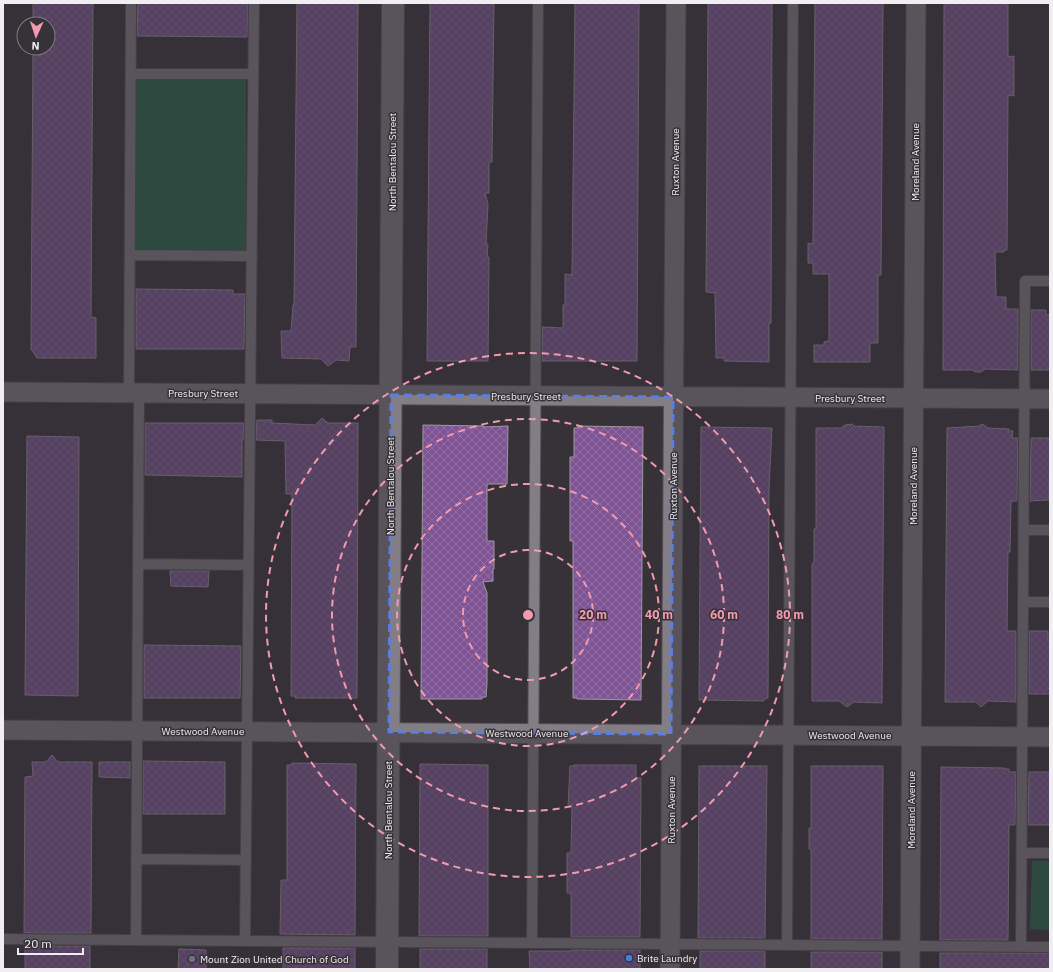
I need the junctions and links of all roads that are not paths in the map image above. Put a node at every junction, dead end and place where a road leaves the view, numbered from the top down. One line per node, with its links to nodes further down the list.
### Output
1 (132, 3): 8 (lane)
2 (254, 3): 9 (lane)
3 (393, 3): 16 (street, North Bentalou Street)
4 (538, 3): 17 (lane)
5 (676, 3): 18 (street, Ruxton Avenue)
6 (793, 3): 19 (lane)
7 (916, 3): 20 (street, Moreland Avenue)
8 (131, 74): 9 (lane); 10 (lane)
9 (253, 74): 11 (lane)
10 (130, 255): 11 (lane); 14 (lane)
11 (252, 256): 15 (lane)
12 (1050, 281): 21 (lane)
13 (3, 392): 14 (street, Presbury Street)
14 (134, 393): 15 (street, Presbury Street); 25 (lane)
15 (250, 394): 16 (street, Presbury Street); 26 (lane)
16 (391, 395): 17 (street, Presbury Street); 32 (street, North Bentalou Street)
17 (536, 396): 18 (street, Presbury Street); 33 (lane)
18 (673, 397): 19 (street, Presbury Street); 34 (street, Ruxton Avenue)
19 (791, 398): 20 (street, Presbury Street); 35 (lane)
20 (913, 398): 21 (street, Presbury Street); 36 (street, Moreland Avenue)
21 (1025, 399): 22 (street, Presbury Street); 23 (lane)
22 (1050, 399)
23 (1024, 530): 24 (lane); 27 (lane)
24 (1050, 530)
25 (138, 564): 26 (lane); 30 (lane)
26 (248, 565): 31 (lane)
27 (1023, 602): 28 (lane); 37 (lane)
28 (1050, 602)
29 (3, 730): 30 (street, Westwood Avenue)
30 (137, 730): 31 (street, Westwood Avenue); 41 (lane)
31 (247, 731): 32 (street, Westwood Avenue); 42 (lane)
32 (388, 732): 33 (street, Westwood Avenue); 46 (street, North Bentalou Street)
33 (534, 733): 34 (street, Westwood Avenue); 47 (lane)
34 (671, 734): 35 (street, Westwood Avenue); 48 (street, Ruxton Avenue)
35 (788, 735): 36 (street, Westwood Avenue); 49 (lane)
36 (911, 736): 37 (street, Westwood Avenue); 50 (street, Moreland Avenue)
37 (1022, 736): 38 (street, Westwood Avenue); 39 (lane)
38 (1050, 737)
39 (1022, 853): 40 (lane); 51 (lane)
40 (1050, 853)
41 (136, 859): 42 (lane); 44 (lane)
42 (246, 860): 45 (lane)
43 (3, 939): 44 (lane)
44 (136, 940): 45 (lane)
45 (245, 941): 46 (lane)
46 (387, 942): 47 (lane); 53 (street, North Bentalou Street)
47 (532, 943): 48 (lane)
48 (670, 944): 49 (lane); 54 (street, Ruxton Avenue)
49 (787, 945): 50 (lane)
50 (910, 946): 51 (lane); 55 (street, Moreland Avenue)
51 (1021, 946): 52 (lane)
52 (1050, 946)
53 (387, 969)
54 (670, 969)
55 (910, 969)

